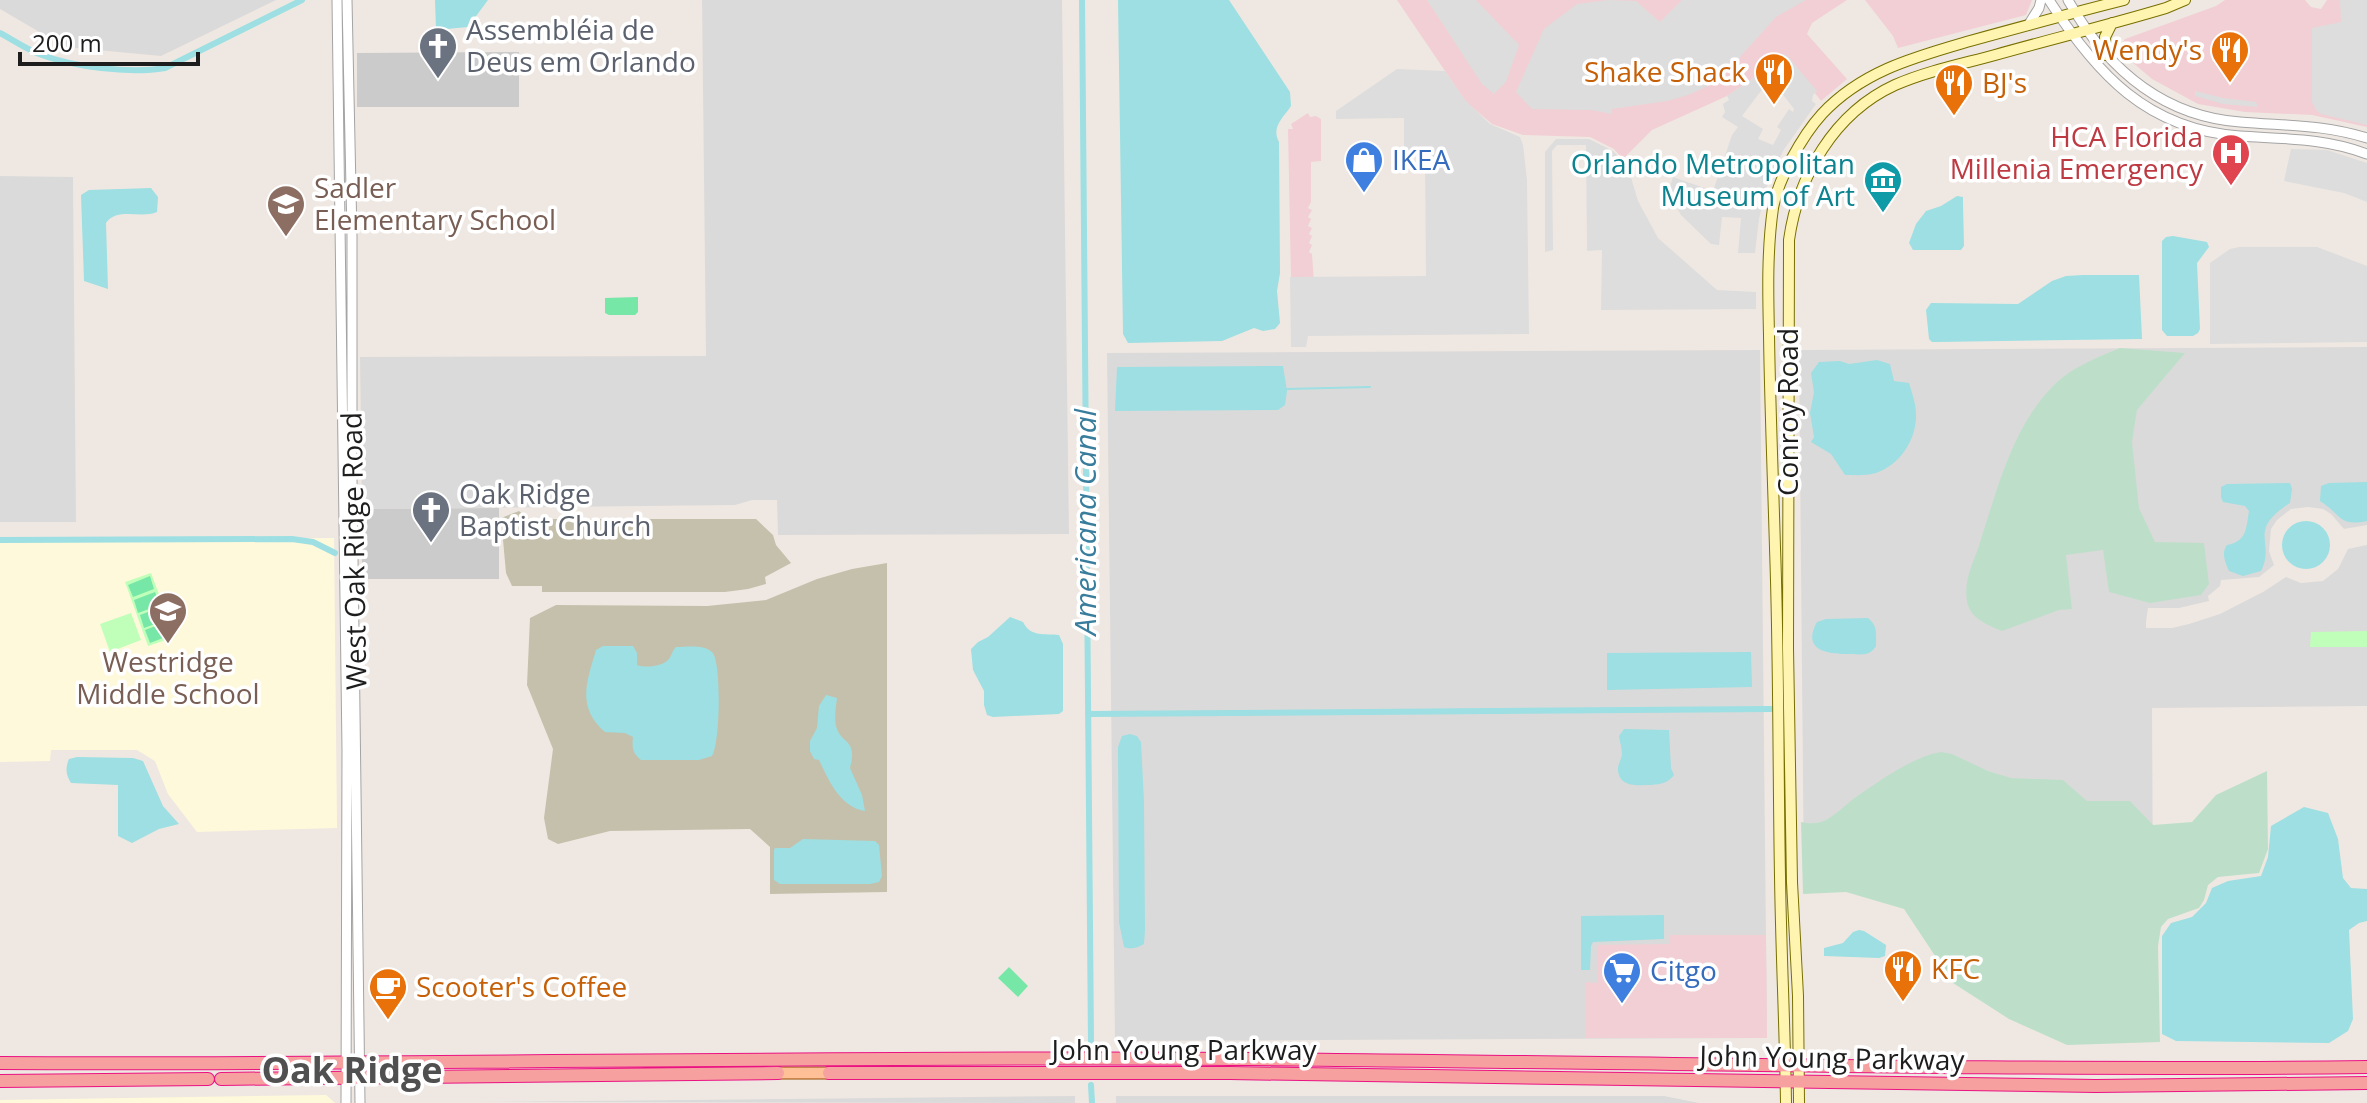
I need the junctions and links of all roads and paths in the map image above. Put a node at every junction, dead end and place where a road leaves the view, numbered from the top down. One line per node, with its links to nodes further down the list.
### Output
1 (2041, 0): 10 (street)
2 (2049, 0): 8 (street)
3 (2068, 0): 7 (street)
4 (2124, 0): 7 (main road, Conroy Road)
5 (2185, 0): 9 (main road, Conroy Road)
6 (340, 1): 14 (street, West Oak Ridge Road); 16 (street, West Oak Ridge Road)
7 (2075, 12): 8 (main road, Conroy Road); 11 (street)
8 (2060, 16): 10 (main road, Conroy Road); 12 (street)
9 (2112, 23): 11 (main road, Conroy Road); 13 (main road)
10 (2029, 24): 28 (main road, Conroy Road)
11 (2086, 30): 12 (main road, Conroy Road); 13 (street)
12 (2072, 33): 17 (street); 28 (main road, Conroy Road)
13 (2106, 55): 15 (street)
14 (338, 114): 16 (street); 18 (street, West Oak Ridge Road)
15 (2367, 138)
16 (349, 154): 19 (street, West Oak Ridge Road)
17 (2367, 154)
18 (339, 193): 19 (street); 20 (street, West Oak Ridge Road)
19 (352, 246): 20 (street, West Oak Ridge Road)
20 (347, 420): 21 (street, West Oak Ridge Road); 22 (street, West Oak Ridge Road)
21 (345, 641): 22 (street); 23 (street, West Oak Ridge Road)
22 (356, 729): 23 (street, West Oak Ridge Road)
23 (352, 839): 26 (street, West Oak Ridge Road)
24 (855, 1058): 25 (highway, John Young Parkway); 26 (highway, John Young Parkway); 33 (highway)
25 (1253, 1059): 28 (highway, John Young Parkway); 34 (highway)
26 (352, 1062): 27 (highway, John Young Parkway); 35 (street, West Oak Ridge Road)
27 (0, 1063)
28 (1792, 1066): 31 (highway, John Young Parkway); 39 (main road, Conroy Road)
29 (2367, 1067): 30 (highway, John Young Parkway)
30 (2189, 1068): 31 (highway, John Young Parkway); 42 (highway)
31 (2079, 1069): 41 (highway)
32 (778, 1073): 33 (main road, John Young Parkway); 35 (highway, John Young Parkway)
33 (829, 1073): 34 (highway, John Young Parkway)
34 (1230, 1073): 39 (highway, John Young Parkway)
35 (352, 1078): 37 (highway, John Young Parkway); 43 (street, West Oak Ridge Road); 44 (street, West Oak Ridge Road)
36 (208, 1079): 37 (main road, John Young Parkway); 38 (highway, John Young Parkway)
37 (221, 1079)
38 (0, 1081)
39 (1792, 1082): 41 (highway, John Young Parkway); 45 (main road); 46 (main road)
40 (2367, 1083): 42 (highway, John Young Parkway)
41 (2044, 1084): 42 (highway, John Young Parkway)
42 (2073, 1084)
43 (346, 1103)
44 (360, 1103)
45 (1786, 1103)
46 (1799, 1103)

